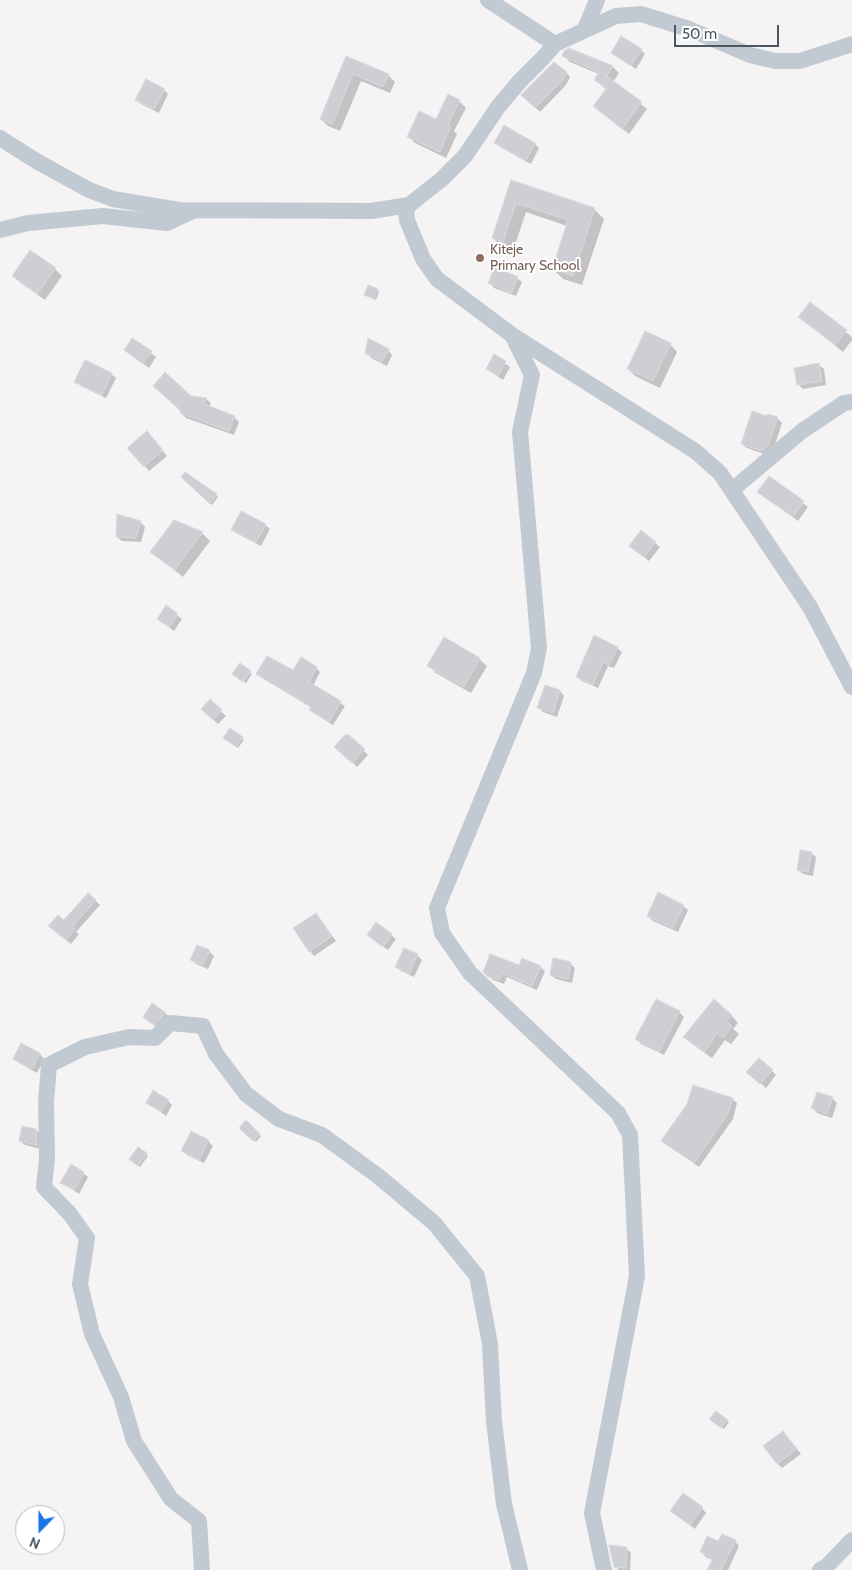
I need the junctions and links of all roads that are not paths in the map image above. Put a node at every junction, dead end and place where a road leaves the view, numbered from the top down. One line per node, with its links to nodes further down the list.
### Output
1 (488, 0): 4 (street)
2 (597, 0): 3 (street)
3 (585, 29): 4 (street); 5 (street)
4 (555, 44): 7 (street)
5 (852, 44)
6 (0, 138): 8 (street)
7 (409, 205): 8 (street); 10 (street)
8 (196, 210): 9 (street)
9 (0, 230)
10 (512, 335): 12 (street); 17 (street)
11 (852, 402): 12 (street)
12 (732, 490): 13 (street)
13 (852, 687)
14 (852, 1540): 18 (street)
15 (202, 1570): 16 (street)
16 (520, 1570)
17 (604, 1570)
18 (820, 1570)

